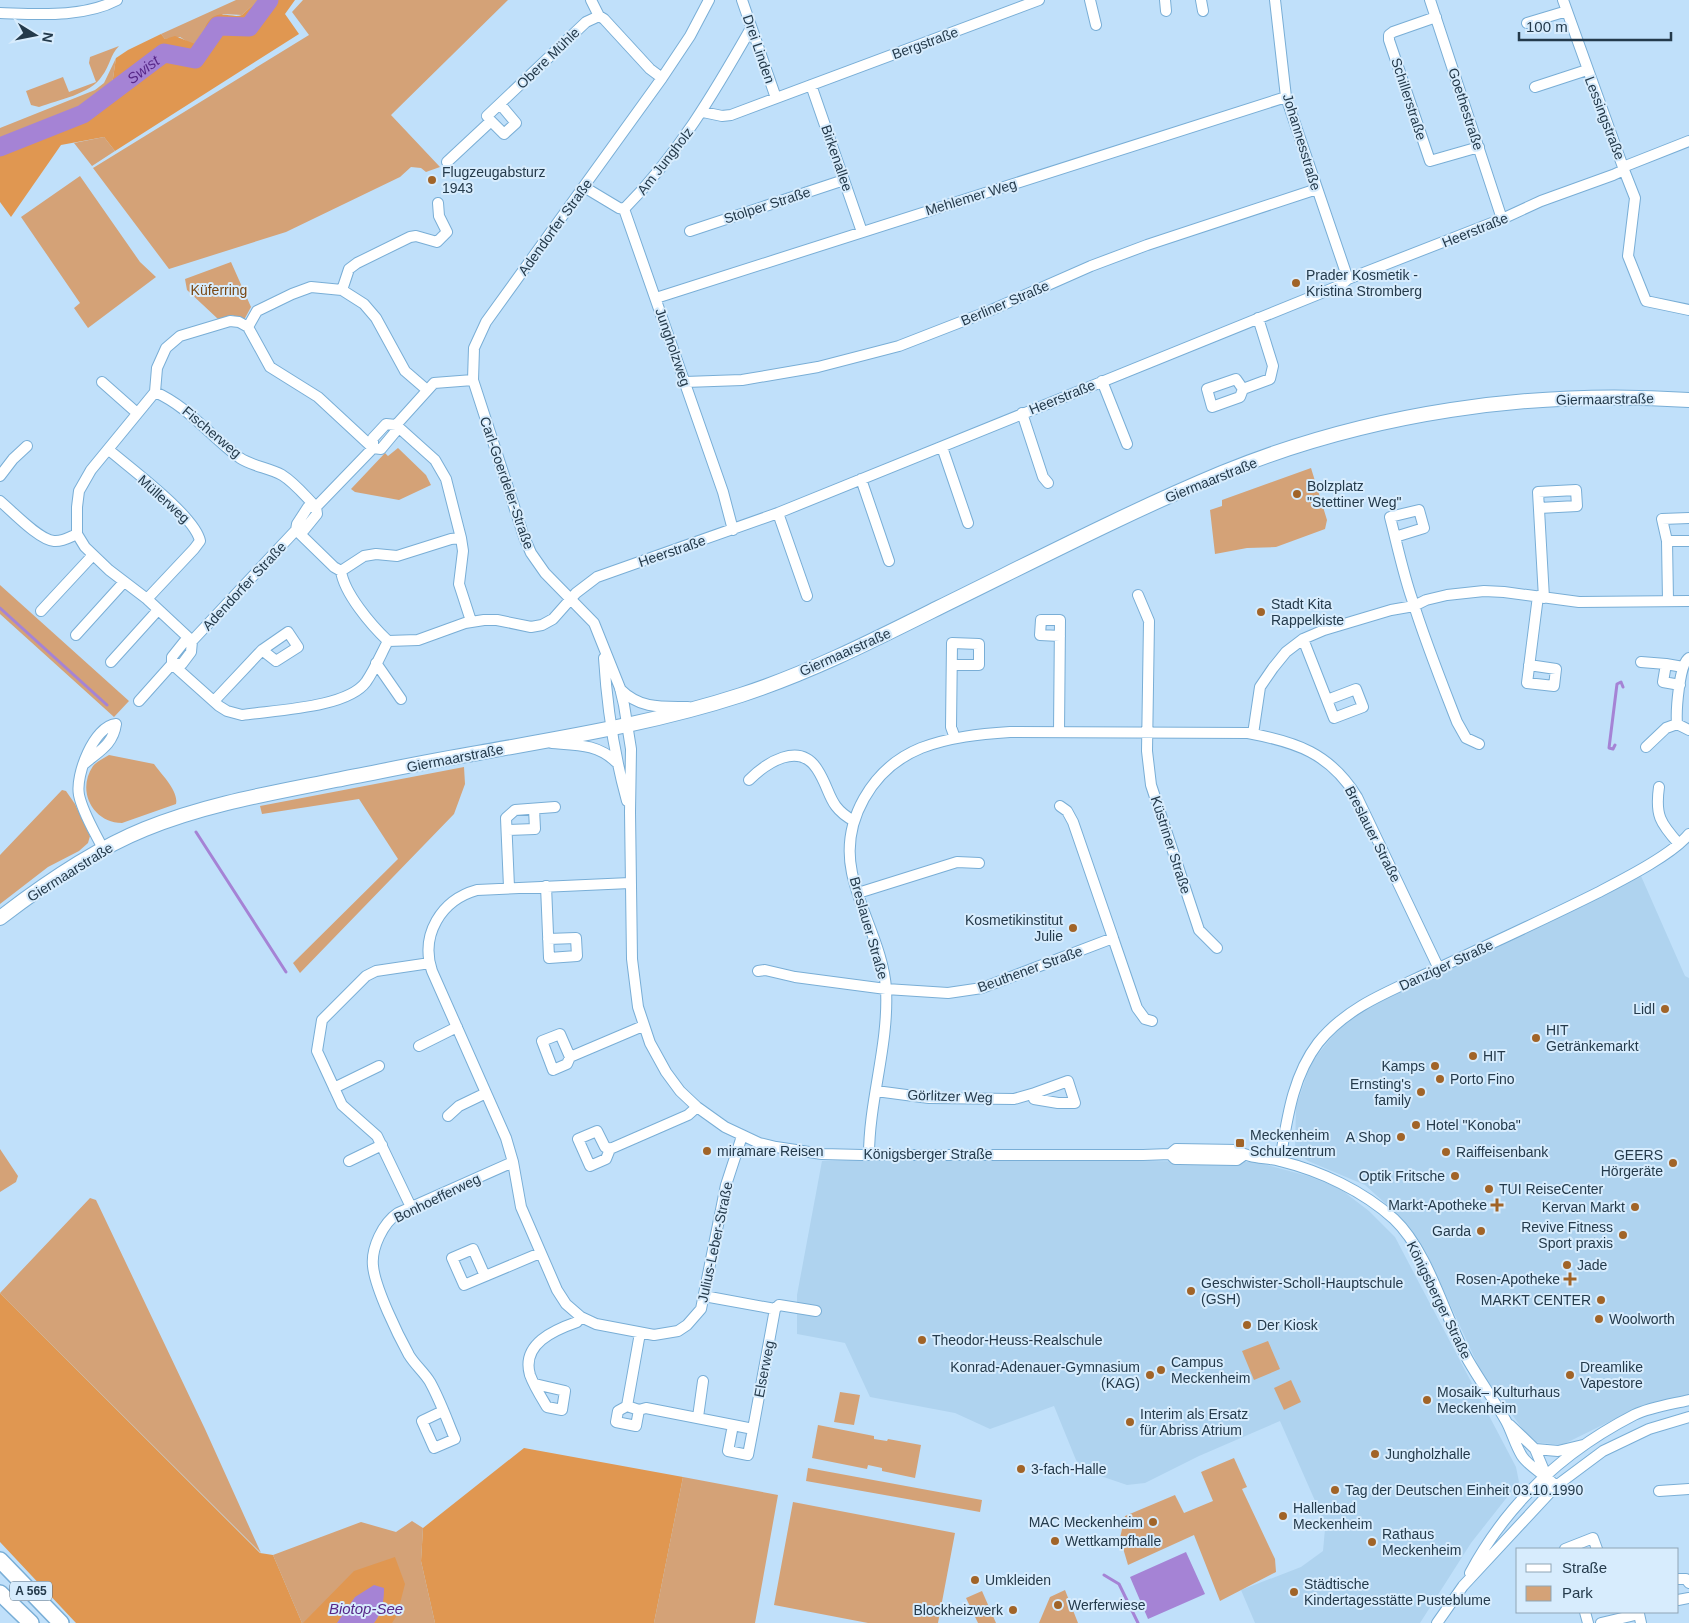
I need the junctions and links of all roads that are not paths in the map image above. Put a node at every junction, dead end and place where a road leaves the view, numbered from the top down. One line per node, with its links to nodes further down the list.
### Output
1 (117, 0): 15 (street)
2 (709, 0): 22 (street, Adendorfer Straße)
3 (742, 0): 20 (street, Drei Linden)
4 (1039, 0): 23 (street, Bergstraße)
5 (1090, 0): 19 (street)
6 (1165, 0): 12 (street)
7 (1202, 0): 13 (street)
8 (1276, 0): 25 (street, Johannesstraße)
9 (1430, 0): 17 (street, Goethestraße)
10 (1563, 0): 14 (street, Lessingstraße)
11 (593, 1): 16 (street)
12 (1166, 11)
13 (1203, 11)
14 (1567, 11): 18 (street); 21 (street, Lessingstraße)
15 (0, 13)
16 (598, 16): 22 (street); 27 (street, Obere Mühle)
17 (1436, 17): 31 (street, Goethestraße); 31 (street, Schillerstraße)
18 (1527, 22)
19 (1096, 25)
20 (751, 28): 26 (street, Drei Linden); 28 (street, Am Jungholz)
21 (1587, 70): 24 (street, Lessingstraße); 33 (street, Lessingstraße)
22 (662, 78): 35 (street, Adendorfer Straße)
23 (811, 85): 26 (street); 34 (street, Birkenallee)
24 (1536, 87)
25 (1286, 97): 36 (street, Johannesstraße); 41 (street, Mehlemer Weg)
26 (776, 98): 28 (street)
27 (500, 104): 29 (street, Obere Mühle); 29 (street)
28 (703, 112): 38 (street, Am Jungholz)
29 (491, 121): 32 (street, Obere Mühle)
30 (1689, 141): 33 (street, Heerstraße)
31 (1479, 147): 39 (street, Goethestraße)
32 (447, 162)
33 (1624, 168): 39 (street, Heerstraße); 45 (street, Lessingstraße)
34 (844, 180): 40 (street, Stolper Straße); 41 (street, Birkenallee)
35 (584, 187): 38 (street); 48 (street, Adendorfer Straße)
36 (1317, 189): 42 (street, Johannesstraße); 51 (street, Berliner Straße)
37 (438, 204): 43 (street)
38 (624, 209): 44 (street, Jungholzweg)
39 (1502, 219): 42 (street, Heerstraße)
40 (690, 231)
41 (862, 232): 44 (street, Mehlemer Weg)
42 (1348, 279): 46 (street, Heerstraße)
43 (342, 290): 47 (street); 53 (street)
44 (656, 298): 51 (street, Jungholzweg)
45 (1689, 310)
46 (1258, 318): 49 (street, Heerstraße); 52 (street)
47 (248, 327): 54 (street); 62 (street)
48 (473, 380): 53 (street, Adendorfer Straße); 87 (street, Carl-Goerdeler-Straße)
49 (1102, 381): 57 (street, Heerstraße); 59 (street, Heerstraße)
50 (102, 382): 56 (street)
51 (685, 382): 74 (street, Jungholzweg)
52 (1243, 389)
53 (426, 390): 58 (street, Adendorfer Straße)
54 (155, 392): 56 (street); 68 (street, Fischerweg)
55 (1689, 400): 117 (main road, Giermaarstraße)
56 (137, 413): 63 (street)
57 (1022, 413): 61 (street, Heerstraße); 66 (street, Heerstraße)
58 (396, 425): 62 (street, Adendorfer Straße); 77 (street)
59 (1127, 444)
60 (27, 446): 64 (street)
61 (942, 447): 65 (street, Heerstraße); 72 (street)
62 (373, 448): 68 (street, Adendorfer Straße)
63 (108, 450): 75 (street); 88 (street, Müllerweg)
64 (0, 476)
65 (862, 479): 70 (street, Heerstraße); 81 (street)
66 (1048, 482)
67 (0, 501): 75 (street)
68 (316, 507): 73 (street, Adendorfer Straße)
69 (1539, 508): 86 (street)
70 (778, 513): 74 (street, Heerstraße); 85 (street)
71 (1689, 518): 78 (street)
72 (968, 523)
73 (296, 530): 82 (street); 98 (street, Adendorfer Straße)
74 (733, 530): 87 (street, Heerstraße)
75 (77, 534): 80 (street)
76 (1395, 537): 91 (street)
77 (461, 538): 82 (street); 94 (street)
78 (1667, 541): 79 (street); 89 (street)
79 (1689, 541)
80 (93, 555): 83 (street); 93 (street)
81 (889, 561)
82 (342, 571): 99 (street)
83 (124, 582): 88 (street); 95 (street)
84 (1138, 595): 123 (street, Küstriner Straße)
85 (807, 596)
86 (1541, 597): 89 (street); 91 (street); 109 (street)
87 (572, 598): 94 (street, Heerstraße); 101 (street, Carl-Goerdeler-Straße)
88 (147, 599): 92 (street)
89 (1668, 601): 90 (street)
90 (1689, 601)
91 (1414, 606): 97 (street); 127 (street)
92 (158, 610): 98 (street); 103 (street)
93 (41, 611)
94 (471, 621): 99 (street, Heerstraße)
95 (76, 635)
96 (1060, 636): 122 (street)
97 (1303, 639): 114 (street); 124 (street)
98 (192, 641): 106 (street, Adendorfer Straße)
99 (388, 641): 105 (street)
100 (262, 650): 116 (street)
101 (604, 652): 112 (street, Carl-Goerdeler-Straße); 120 (street, Carl-Goerdeler-Straße)
102 (1689, 658): 110 (street)
103 (110, 662)
104 (1641, 662): 107 (street)
105 (376, 663): 113 (street); 116 (street)
106 (172, 664): 115 (street, Adendorfer Straße); 116 (street)
107 (1666, 664): 110 (street); 111 (street)
108 (952, 665): 125 (street)
109 (1529, 665)
110 (1683, 667): 111 (street)
111 (1680, 685): 118 (street)
112 (620, 688): 117 (street); 119 (street, Carl-Goerdeler-Straße)
113 (401, 699)
114 (1328, 700)
115 (139, 701)
116 (214, 701)
117 (695, 707): 119 (main road, Giermaarstraße)
118 (1677, 724): 121 (street); 128 (street)
119 (628, 725): 120 (main road, Giermaarstraße); 136 (street, Königsberger Straße)
120 (611, 728): 126 (main road, Giermaarstraße); 129 (street, Königsberger Straße)
121 (1689, 730)
122 (1059, 732): 123 (street, Breslauer Straße); 125 (street, Breslauer Straße)
123 (1148, 734): 124 (street, Breslauer Straße); 150 (street, Küstriner Straße)
124 (1253, 734): 152 (street, Breslauer Straße)
125 (955, 738): 137 (street, Breslauer Straße)
126 (537, 743): 129 (street); 141 (main road, Giermaarstraße)
127 (1478, 744)
128 (1646, 747)
129 (616, 762): 136 (street, Königsberger Straße)
130 (84, 764): 141 (street)
131 (749, 780): 137 (street)
132 (1659, 787): 140 (street)
133 (1060, 806): 148 (street)
134 (555, 807): 135 (street)
135 (534, 808): 138 (street); 138 (street)
136 (630, 812): 143 (street, Königsberger Straße)
137 (854, 821): 146 (street, Breslauer Straße)
138 (507, 830): 145 (street)
139 (1689, 834): 140 (street, Danziger Straße)
140 (1679, 844): 152 (street, Danziger Straße)
141 (103, 849): 147 (main road, Giermaarstraße)
142 (979, 863): 146 (street)
143 (630, 883): 144 (street, Julius-Leber-Straße); 156 (street, Königsberger Straße)
144 (546, 886): 145 (street, Julius-Leber-Straße); 149 (street)
145 (509, 887): 151 (street, Julius-Leber-Straße)
146 (858, 893): 154 (street, Breslauer Straße)
147 (0, 918)
148 (1113, 938): 154 (street, Beuthener Straße); 155 (street)
149 (548, 939)
150 (1217, 948)
151 (430, 963): 157 (street, Julius-Leber-Straße); 161 (street)
152 (1439, 969): 172 (street, Danziger Straße)
153 (758, 971): 154 (street, Beuthener Straße)
154 (886, 989): 162 (street, Breslauer Straße)
155 (1152, 1021)
156 (643, 1026): 159 (street); 165 (street, Königsberger Straße)
157 (456, 1027): 158 (street); 163 (street, Julius-Leber-Straße)
158 (420, 1046)
159 (570, 1057)
160 (379, 1066): 161 (street)
161 (334, 1088): 168 (street)
162 (876, 1091): 164 (street, Görlitzer Weg); 170 (street, Breslauer Straße)
163 (486, 1093): 166 (street); 173 (street, Julius-Leber-Straße)
164 (1031, 1096)
165 (697, 1107): 167 (street, Königsberger Straße); 169 (street)
166 (448, 1116)
167 (742, 1136): 170 (street, Königsberger Straße); 177 (street, Julius-Leber-Straße)
168 (382, 1145): 171 (street); 174 (street)
169 (610, 1149)
170 (869, 1155): 172 (street, Königsberger Straße)
171 (349, 1161)
172 (1280, 1161): 190 (street, Königsberger Straße)
173 (514, 1162): 174 (street, Bonhoefferweg); 175 (street, Julius-Leber-Straße)
174 (411, 1207): 186 (street, Bonhoefferweg)
175 (540, 1253): 176 (street); 180 (street, Julius-Leber-Straße)
176 (485, 1276)
177 (704, 1296): 178 (street); 181 (street, Julius-Leber-Straße)
178 (775, 1308): 179 (street); 192 (street, Elserweg)
179 (816, 1311)
180 (581, 1317): 181 (street, Julius-Leber-Straße); 183 (street)
181 (640, 1332): 185 (street)
182 (703, 1381): 188 (street)
183 (535, 1384)
184 (1689, 1400): 193 (street)
185 (627, 1406): 187 (street); 187 (street)
186 (443, 1410)
187 (638, 1410): 188 (street)
188 (698, 1417): 191 (street)
189 (1689, 1417): 196 (street)
190 (1506, 1421): 194 (street, Königsberger Straße); 195 (street, Königsberger Straße)
191 (733, 1425): 192 (street); 192 (street, Elserweg)
192 (753, 1429)
193 (1587, 1444): 194 (street); 195 (street)
194 (1535, 1449): 195 (street, Königsberger Straße)
195 (1546, 1475): 196 (street, Königsberger Straße); 202 (street)
196 (1556, 1486): 202 (street)
197 (1689, 1489): 198 (street)
198 (1659, 1491)
199 (1568, 1548): 200 (street)
200 (1597, 1548)
201 (0, 1560): 206 (highway, A 565)
202 (1463, 1586): 207 (street)
203 (0, 1592): 205 (highway, A 565)
204 (1621, 1621): 208 (street); 209 (street)
205 (31, 1623)
206 (61, 1623)
207 (1437, 1623)
208 (1601, 1623)
209 (1641, 1623)

